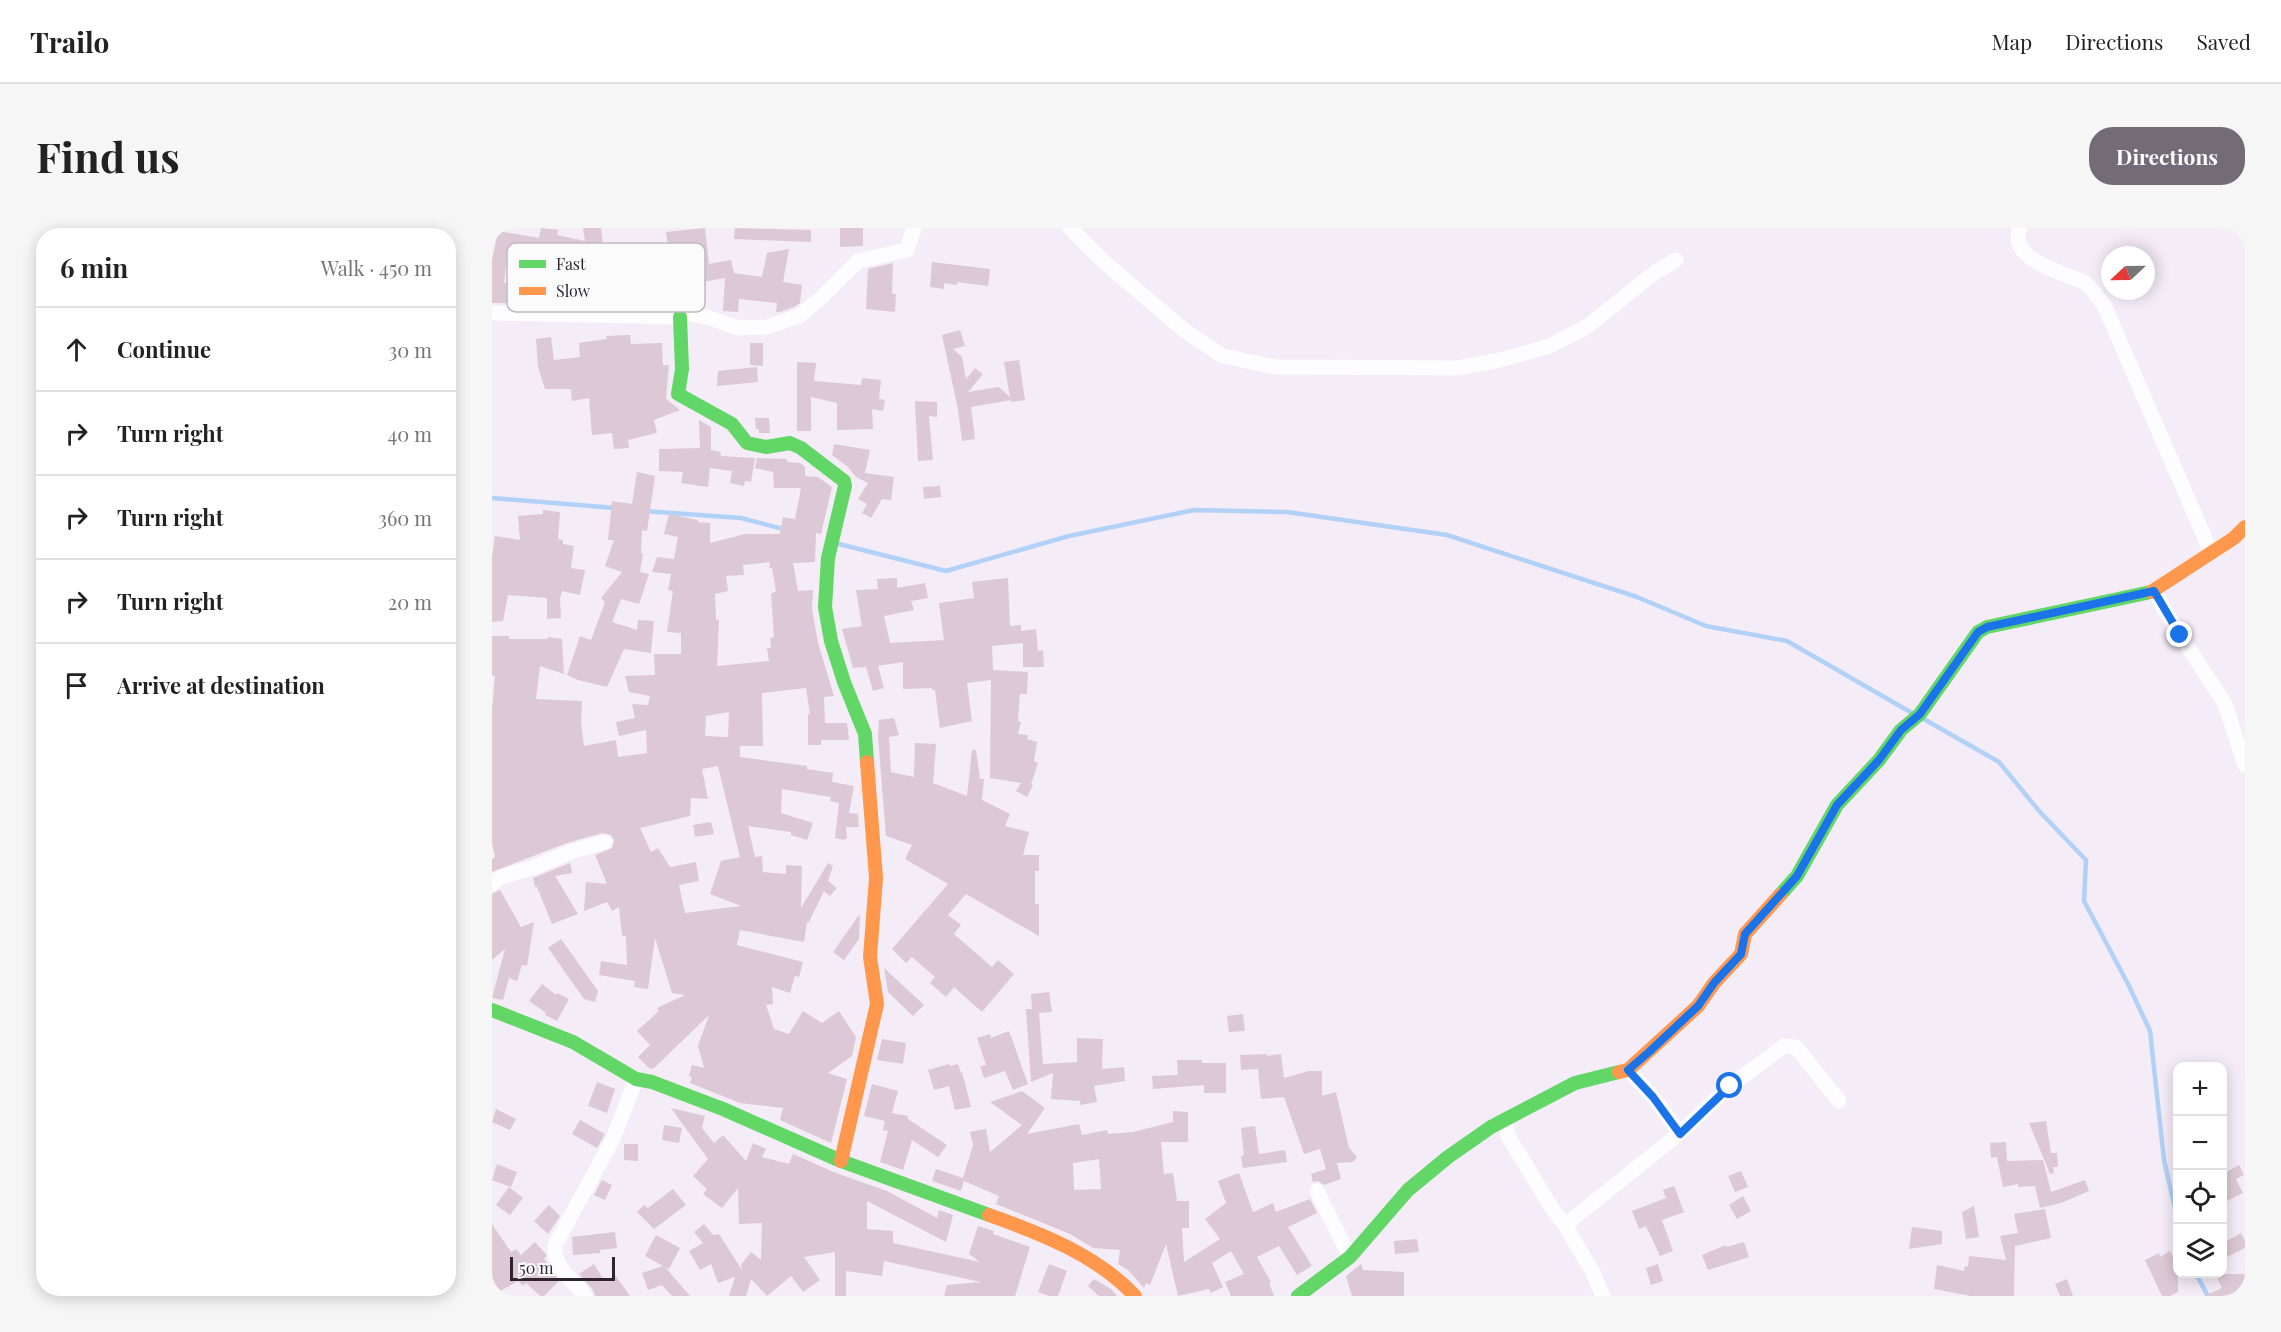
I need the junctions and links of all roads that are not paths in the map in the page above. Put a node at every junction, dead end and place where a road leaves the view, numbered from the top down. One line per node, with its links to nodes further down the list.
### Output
1 (914, 228): 6 (street)
2 (1070, 228): 4 (street)
3 (2020, 228): 8 (street)
4 (1676, 260)
5 (492, 313): 6 (street)
6 (680, 317): 19 (street)
7 (2245, 527): 8 (street)
8 (2211, 552): 9 (street)
9 (2154, 591): 10 (street); 14 (street)
10 (2245, 765)
11 (605, 842): 12 (street)
12 (492, 885)
13 (492, 1010): 15 (street)
14 (1628, 1070): 17 (street); 18 (street)
15 (636, 1079): 19 (street); 23 (street)
16 (1839, 1101): 18 (street)
17 (1505, 1120): 21 (street); 22 (street)
18 (1680, 1134): 21 (street)
19 (841, 1161): 24 (street)
20 (1317, 1191): 22 (street)
21 (1565, 1225): 26 (street)
22 (1350, 1257): 25 (street)
23 (585, 1296)
24 (1135, 1296)
25 (1298, 1296)
26 (1603, 1296)

